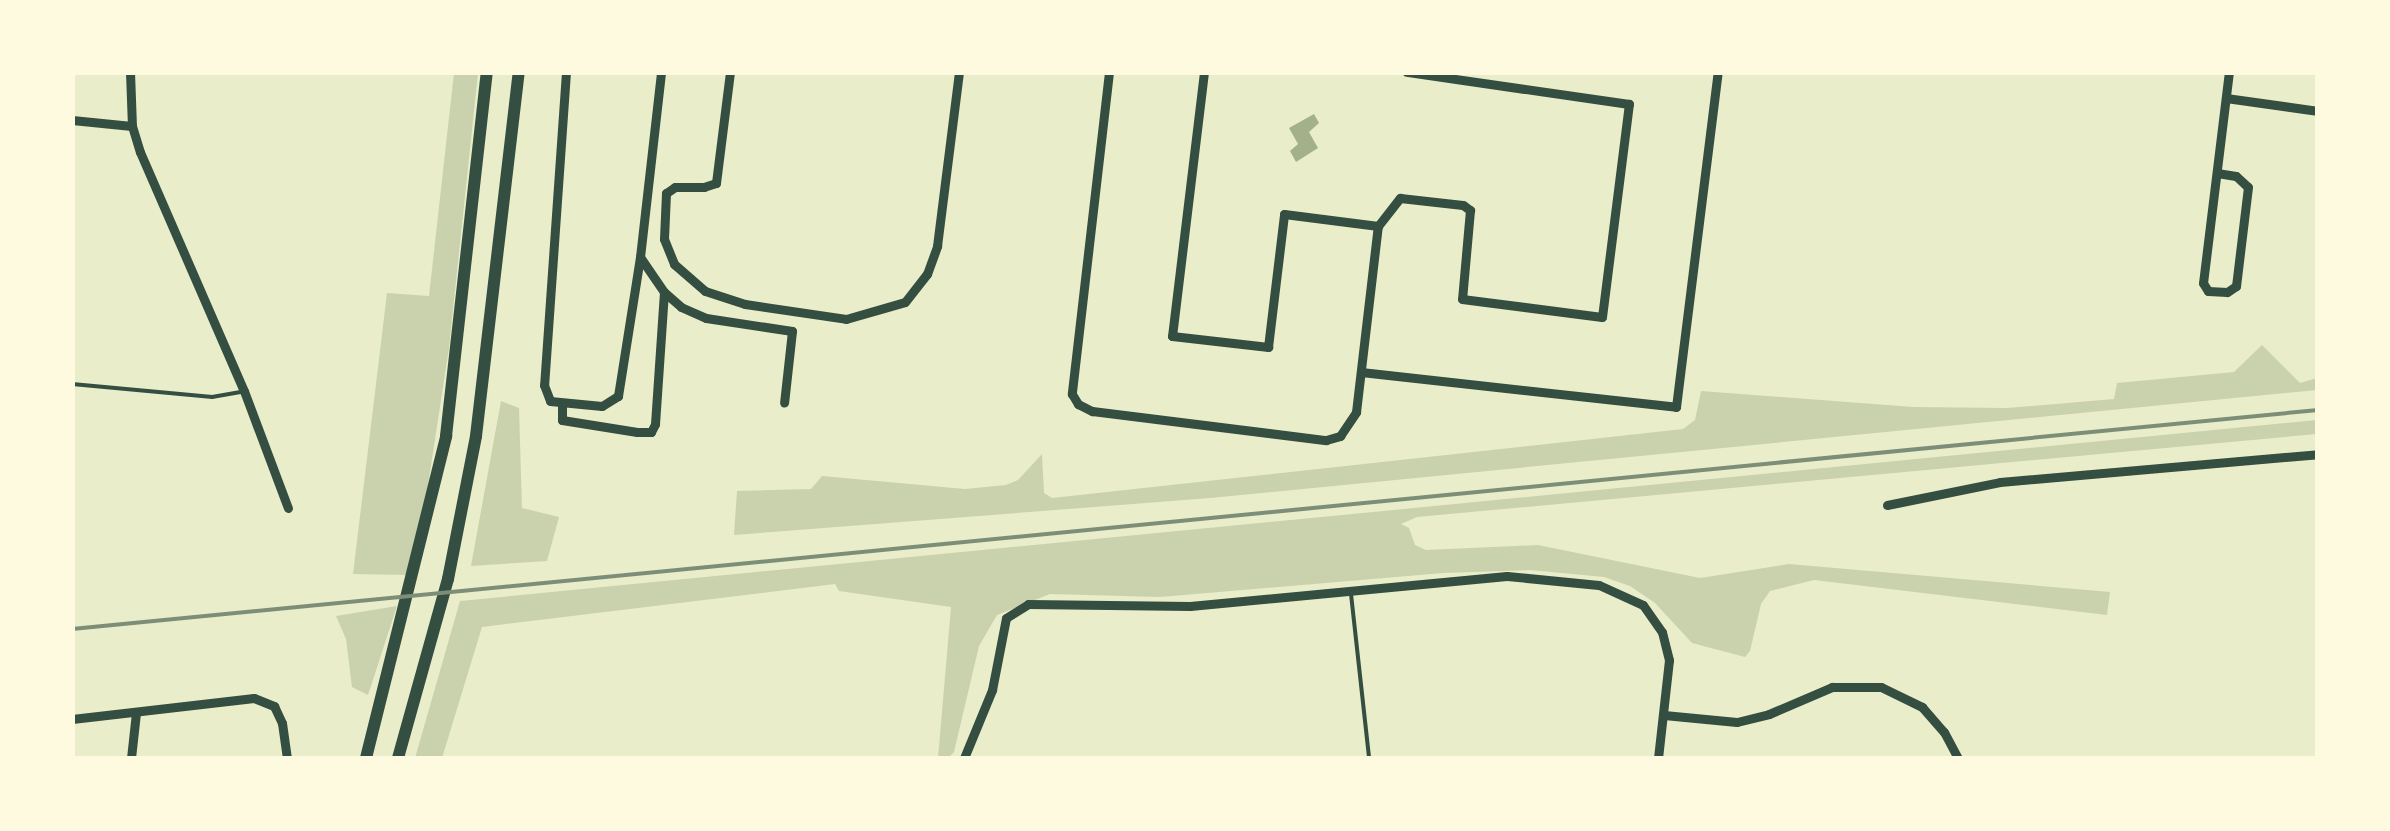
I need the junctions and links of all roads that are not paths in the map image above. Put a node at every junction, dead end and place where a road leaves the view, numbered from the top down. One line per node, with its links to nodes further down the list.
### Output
1 (130, 72): 16 (street)
2 (488, 72): 35 (main road)
3 (519, 72): 36 (main road)
4 (566, 72): 24 (street)
5 (662, 72): 19 (street)
6 (730, 72): 7 (street)
7 (959, 72)
8 (1109, 72): 21 (street)
9 (1204, 72): 18 (street)
10 (1406, 72): 18 (street)
11 (1718, 72): 21 (street)
12 (2229, 72): 13 (street)
13 (2226, 98): 14 (street); 17 (street)
14 (2318, 112)
15 (72, 120): 16 (street)
16 (132, 126): 23 (street)
17 (2217, 173): 17 (street)
18 (1378, 226): 21 (street)
19 (640, 257): 20 (street); 24 (street)
20 (664, 292): 24 (street); 25 (street)
21 (1361, 372)
22 (72, 384): 23 (lane)
23 (244, 391): 28 (street)
24 (562, 403)
25 (784, 403)
26 (2318, 454): 27 (street)
27 (1887, 506)
28 (288, 508)
29 (1351, 588): 31 (street); 37 (street); 38 (lane)
30 (136, 713): 32 (street); 33 (street); 34 (street)
31 (1664, 715): 39 (street); 40 (street)
32 (72, 719)
33 (131, 758)
34 (286, 758)
35 (366, 758)
36 (398, 758)
37 (964, 758)
38 (1370, 758)
39 (1658, 758)
40 (1958, 758)

